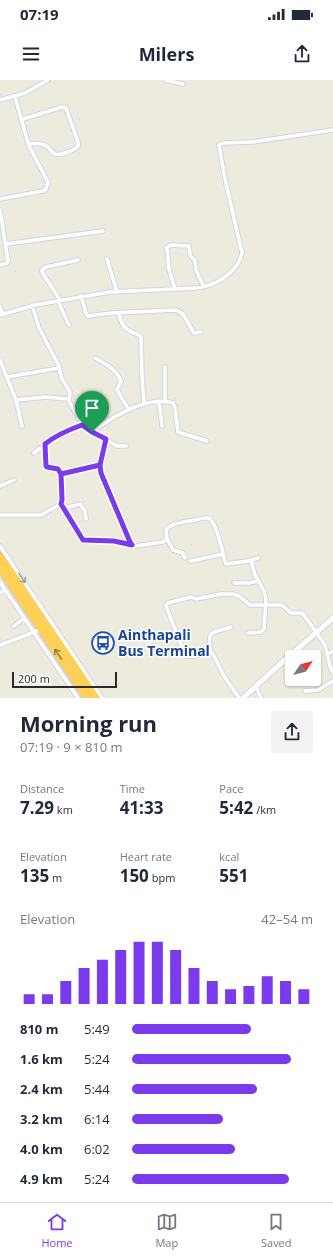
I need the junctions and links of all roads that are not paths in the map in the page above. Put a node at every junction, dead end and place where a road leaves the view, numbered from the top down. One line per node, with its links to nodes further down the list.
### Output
1 (48, 80): 4 (street)
2 (165, 80): 3 (street)
3 (183, 84)
4 (15, 96): 5 (street); 6 (street)
5 (0, 100)
6 (22, 119): 8 (street); 8 (street)
7 (333, 130): 16 (street)
8 (29, 144): 9 (street)
9 (0, 199)
10 (0, 211): 12 (street)
11 (103, 231): 12 (street)
12 (6, 244): 15 (street)
13 (107, 259): 18 (street)
14 (78, 260): 20 (street)
15 (0, 265)
16 (204, 287): 17 (street); 17 (street)
17 (175, 290): 18 (street)
18 (117, 292): 19 (street)
19 (81, 296): 20 (street); 23 (street)
20 (59, 300): 21 (street); 25 (street)
21 (32, 305): 24 (street); 30 (street)
22 (0, 307): 24 (street)
23 (119, 312): 26 (street); 36 (street)
24 (1, 315)
25 (69, 325)
26 (201, 332)
27 (95, 358): 37 (street)
28 (0, 360): 31 (street)
29 (165, 367): 35 (street)
30 (59, 368): 31 (street); 32 (street)
31 (7, 377): 33 (street)
32 (68, 399): 33 (street); 38 (street)
33 (16, 400): 39 (street)
34 (159, 402): 35 (street); 36 (street); 40 (street)
35 (165, 402): 43 (street)
36 (144, 404): 37 (street)
37 (129, 410): 41 (street)
38 (82, 425): 41 (street); 44 (street)
39 (22, 426)
40 (162, 426)
41 (92, 432): 42 (street)
42 (106, 439): 45 (street); 47 (street)
43 (207, 441)
44 (45, 444): 46 (street); 48 (street)
45 (126, 446)
46 (34, 453)
47 (100, 465): 48 (street); 55 (street)
48 (61, 474): 51 (street)
49 (14, 480): 50 (street)
50 (0, 486)
51 (61, 504): 52 (street); 53 (street); 55 (street)
52 (0, 515)
53 (86, 519)
54 (166, 540): 55 (street); 57 (street); 59 (street)
55 (132, 545)
56 (0, 546): 74 (street, one-way to 74)
57 (222, 554): 61 (street); 62 (street)
58 (0, 556): 74 (highway)
59 (185, 558)
60 (258, 558): 61 (street)
61 (251, 560): 64 (street)
62 (191, 561)
63 (0, 568): 74 (highway)
64 (258, 581): 66 (street); 69 (street)
65 (0, 582): 67 (street)
66 (234, 583)
67 (5, 590): 68 (street); 70 (street)
68 (0, 593)
69 (267, 605): 76 (street); 77 (street); 80 (street)
70 (24, 618): 72 (street); 75 (street)
71 (333, 618): 77 (main road)
72 (14, 626)
73 (231, 627): 80 (street)
74 (48, 628): 75 (street); 87 (highway, one-way to 74); 88 (highway); 89 (street)
75 (34, 633): 78 (street); 86 (street)
76 (248, 633)
77 (317, 633): 81 (street); 84 (main road)
78 (0, 645)
79 (333, 651): 81 (street)
80 (211, 652): 90 (street)
81 (328, 654): 82 (street)
82 (333, 673)
83 (333, 681): 85 (street)
84 (256, 687): 91 (main road); 92 (street)
85 (305, 691)
86 (78, 698)
87 (87, 698)
88 (96, 698)
89 (102, 698)
90 (238, 698)
91 (243, 698)
92 (261, 698)

